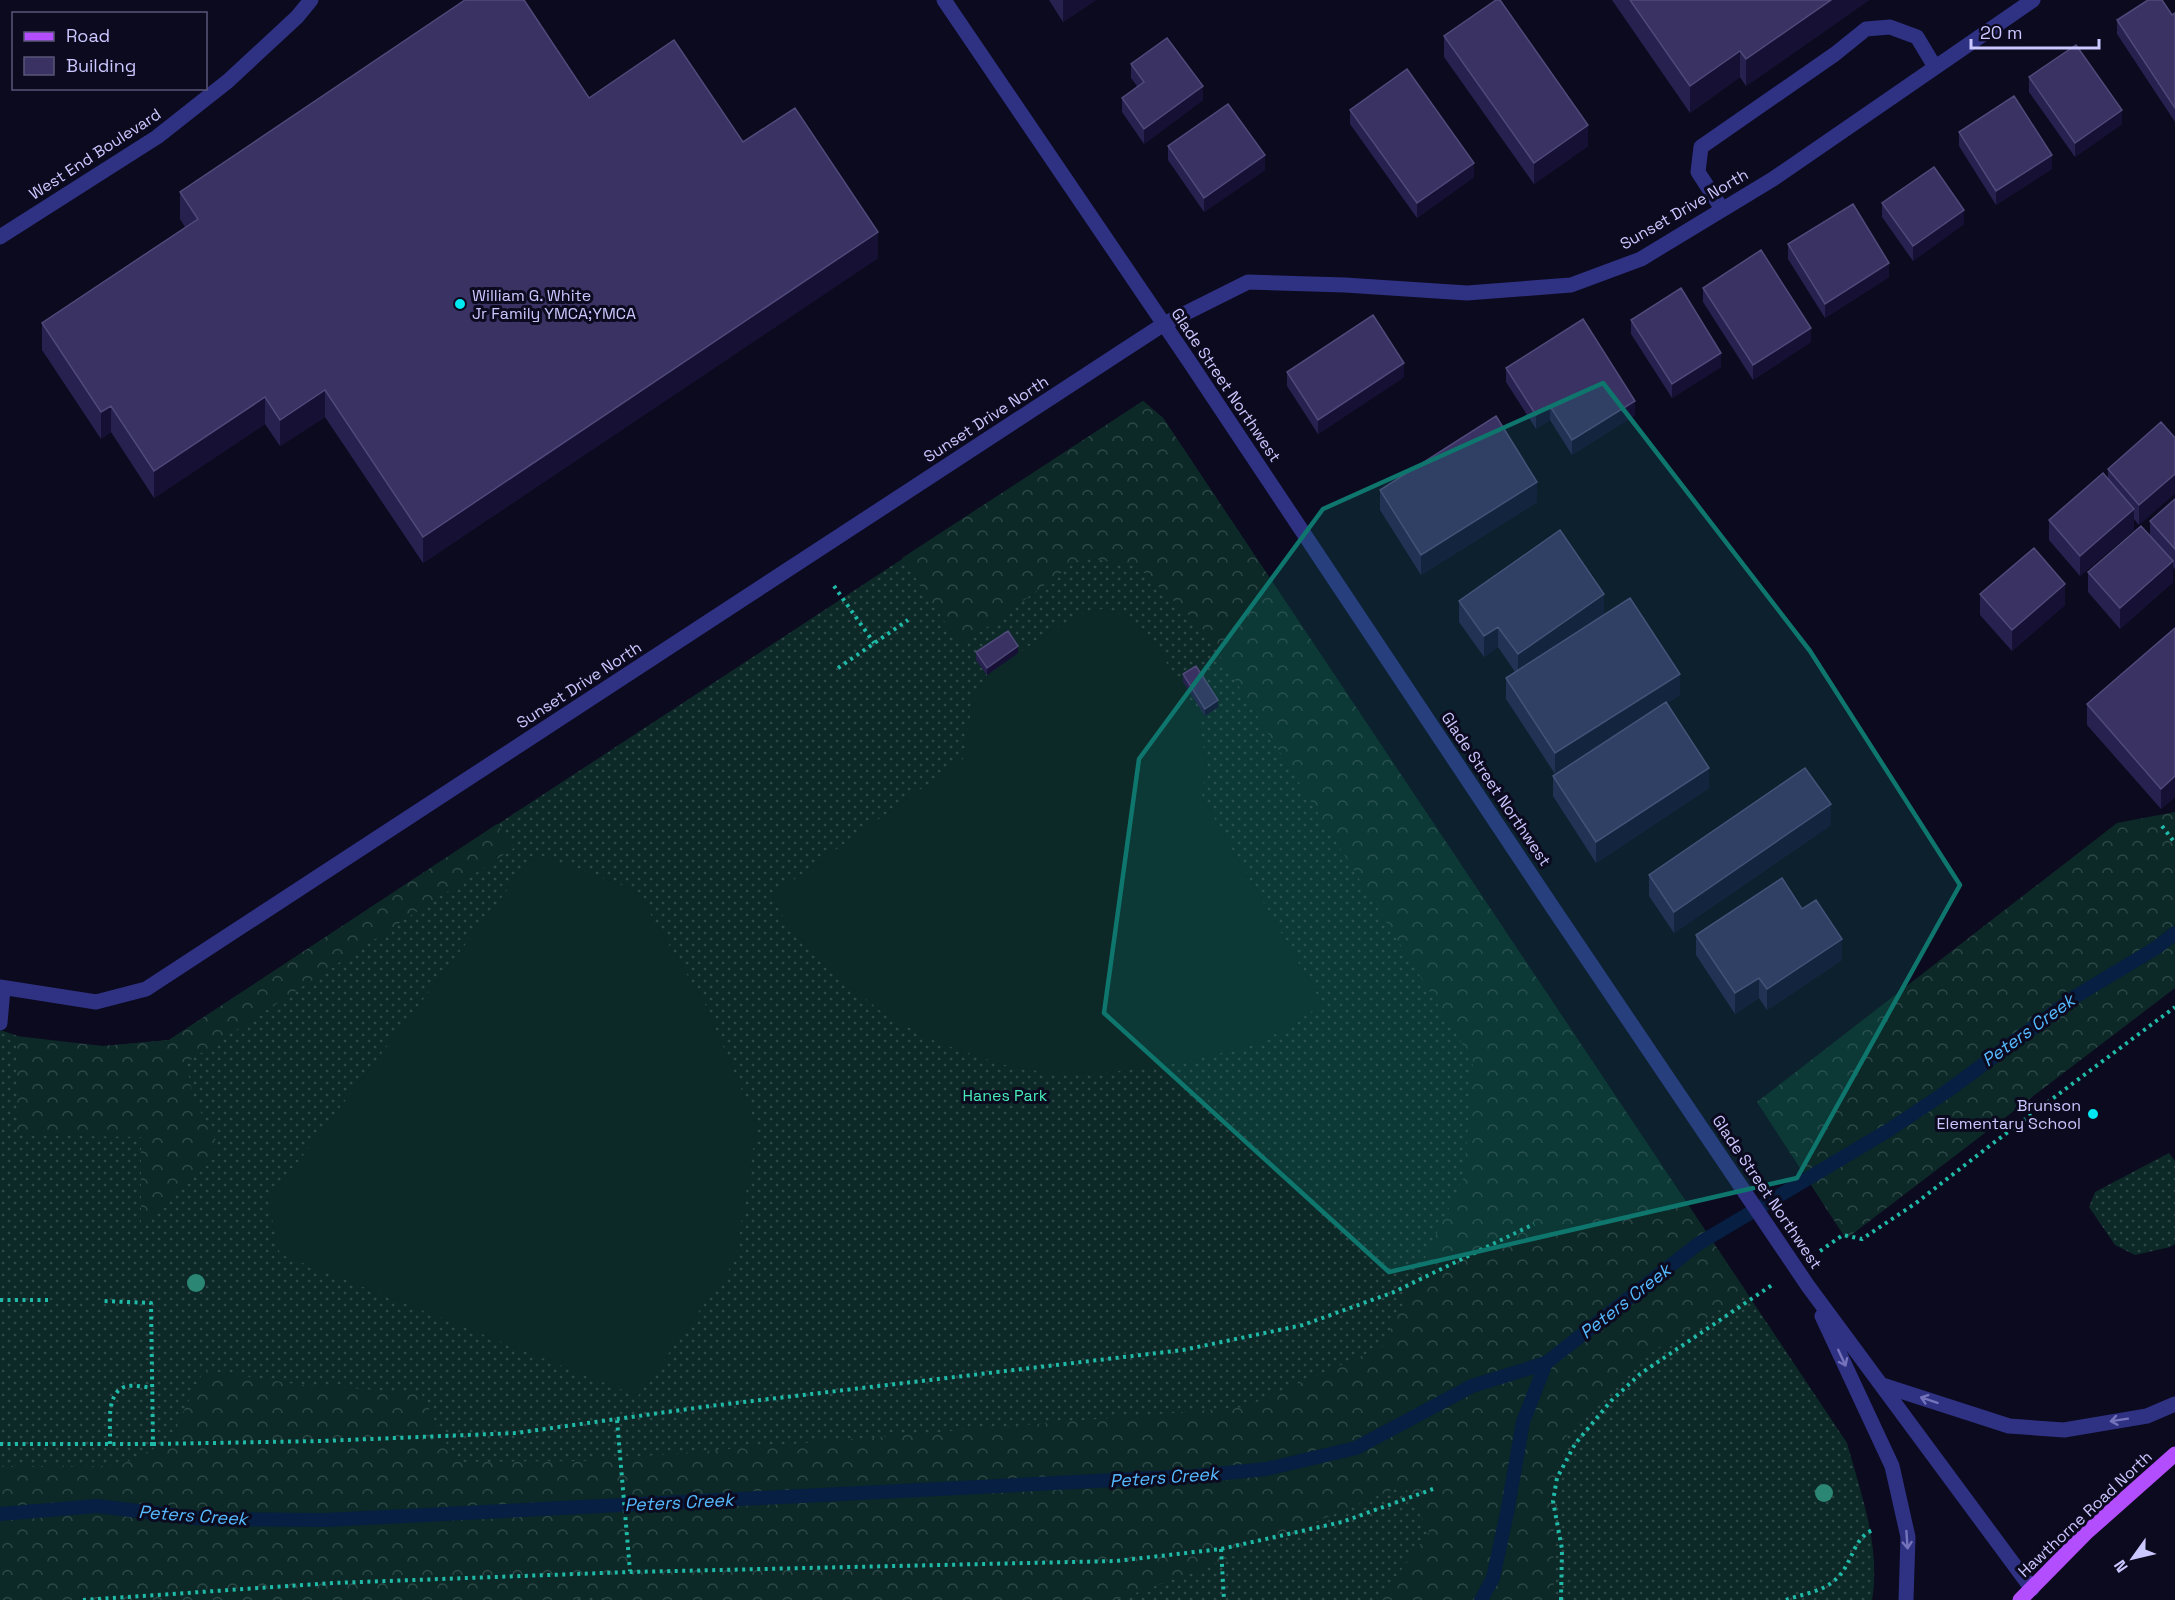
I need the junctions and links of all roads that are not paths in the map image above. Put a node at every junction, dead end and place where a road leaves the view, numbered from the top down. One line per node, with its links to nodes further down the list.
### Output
1 (311, 0): 6 (street, West End Boulevard)
2 (944, 0): 7 (street, Glade Street Northwest)
3 (2033, 0): 4 (street, Sunset Drive North)
4 (1935, 68): 5 (street, Sunset Drive North); 5 (street)
5 (1722, 209): 7 (street, Sunset Drive North)
6 (0, 237)
7 (1164, 324): 8 (street, Sunset Drive North); 10 (street, Glade Street Northwest)
8 (2, 988): 9 (street)
9 (0, 1023)
10 (1808, 1286): 11 (street, Glade Street Northwest); 15 (street, one-way to 15)
11 (1882, 1385): 12 (street, one-way to 11); 14 (street, Glade Street Northwest)
12 (2175, 1404)
13 (2175, 1454): 14 (main road, Hawthorne Road North)
14 (2032, 1588): 16 (main road, Hawthorne Road North)
15 (1906, 1600)
16 (2020, 1600)

